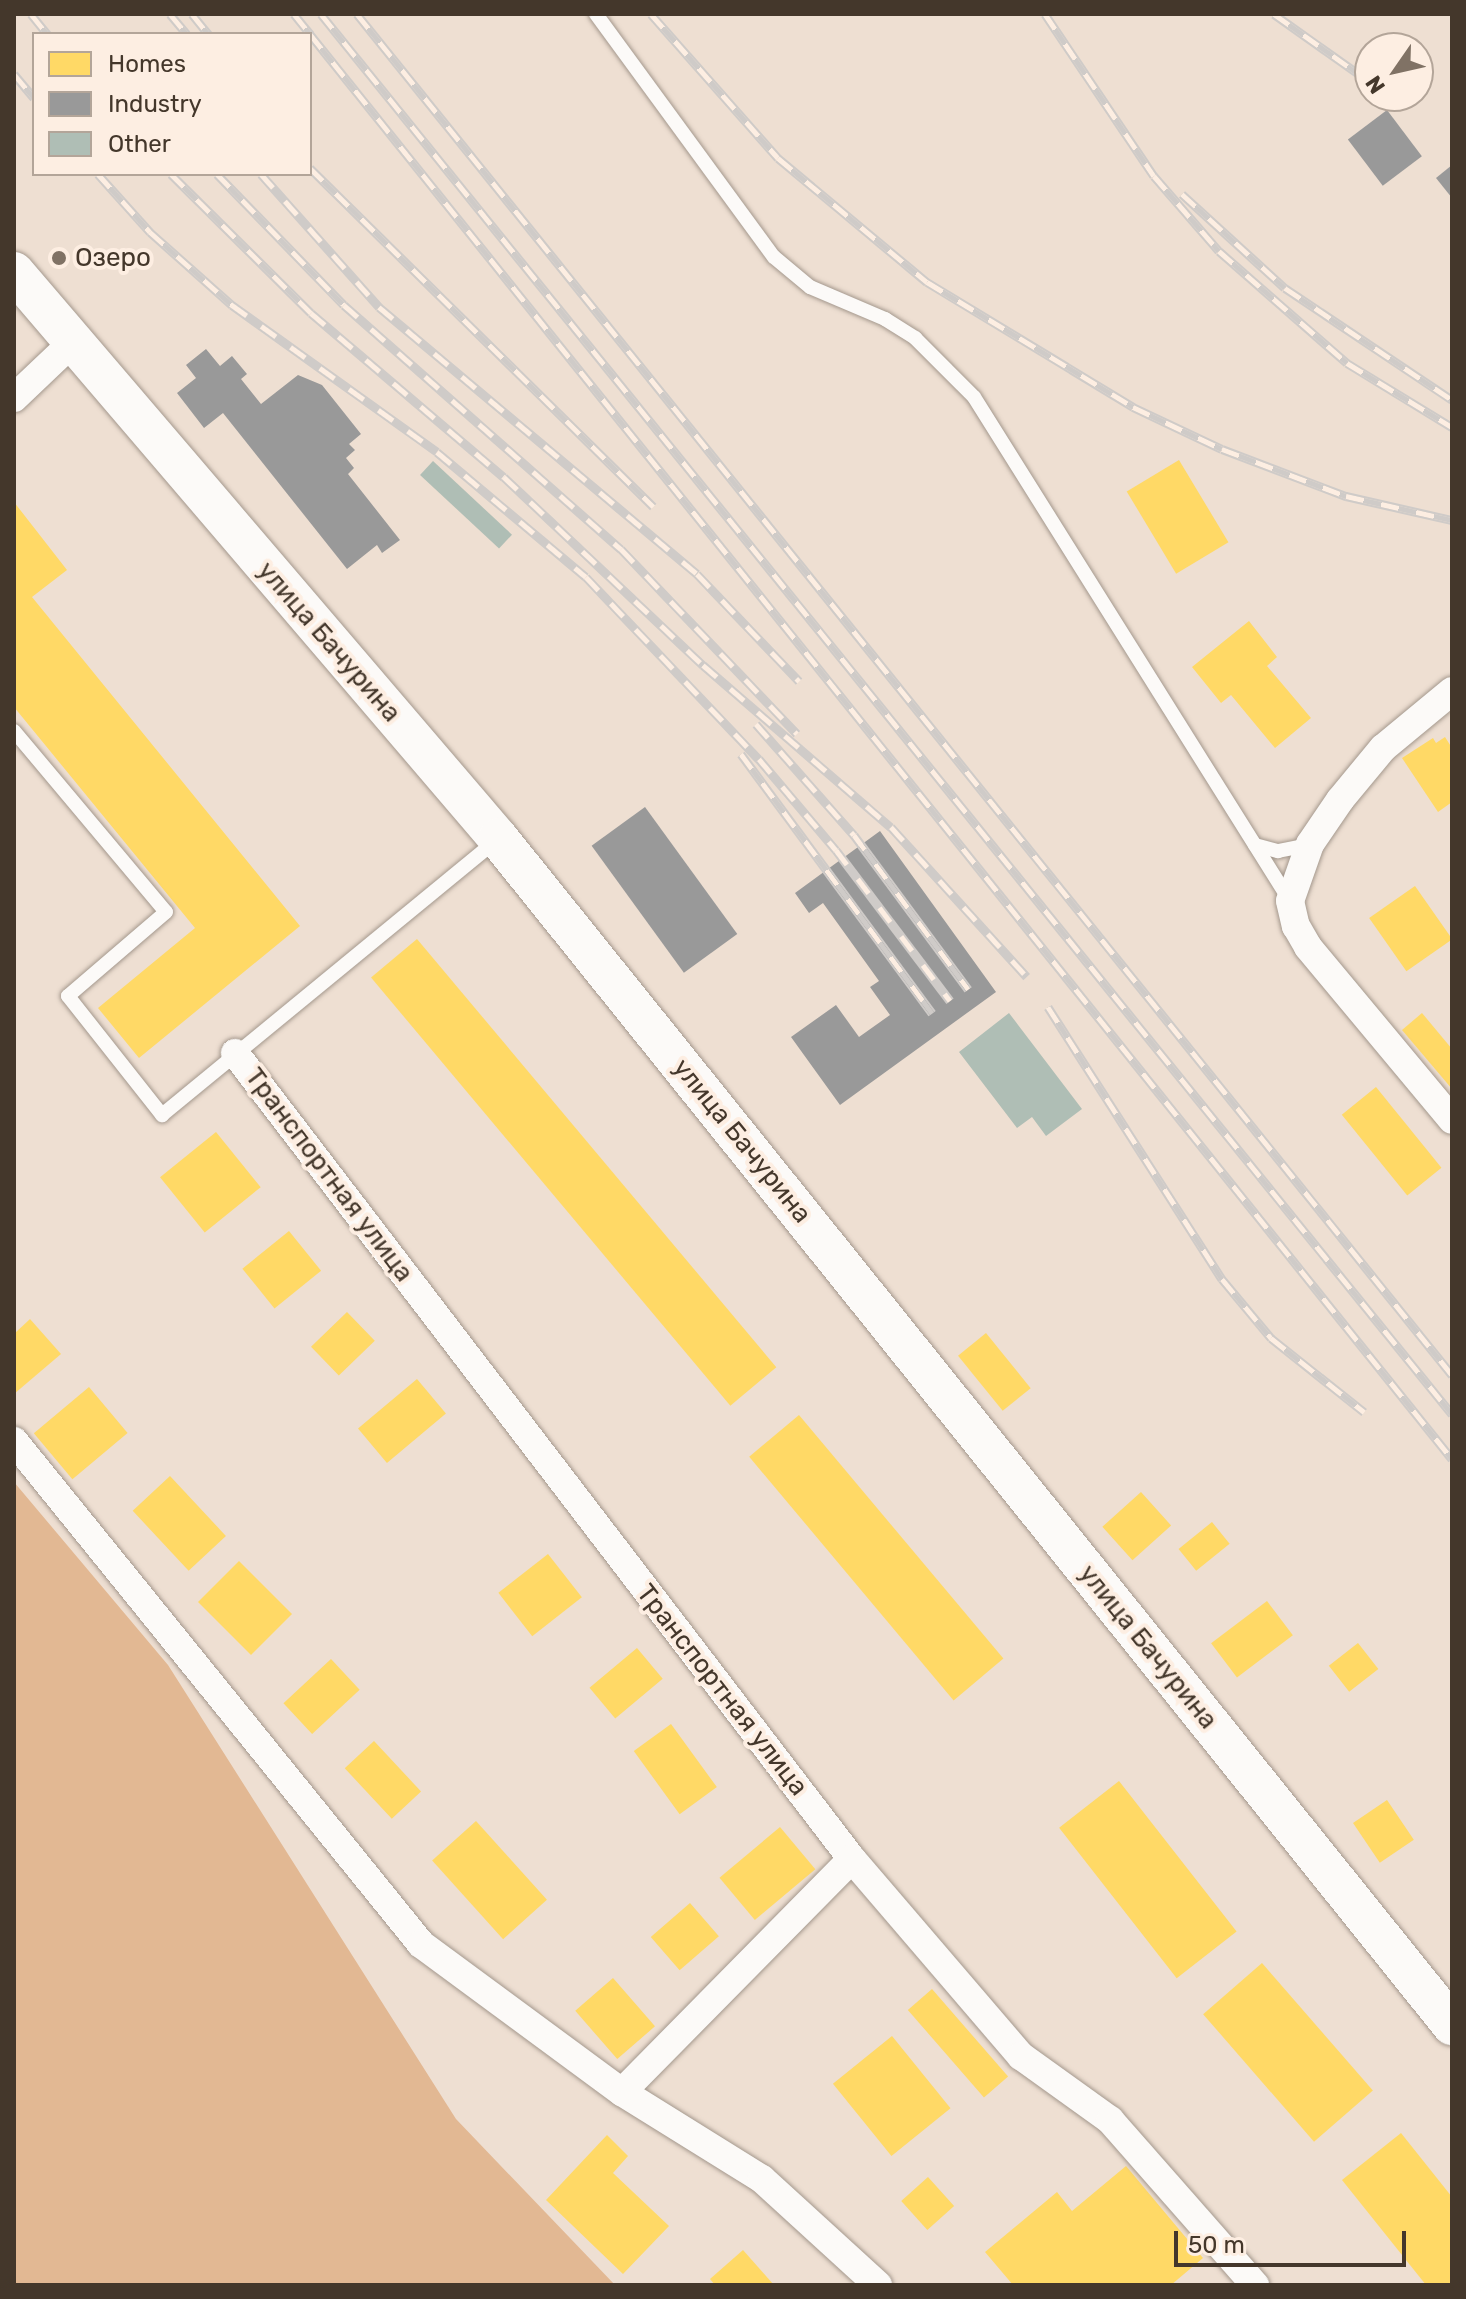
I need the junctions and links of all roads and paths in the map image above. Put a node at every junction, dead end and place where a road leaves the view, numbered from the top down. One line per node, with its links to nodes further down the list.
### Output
1 (596, 14): 9 (lane)
2 (14, 272): 3 (street, улица Бачурина)
3 (72, 343): 4 (street); 7 (street, улица Бачурина)
4 (14, 398)
5 (1452, 691): 8 (street)
6 (14, 731): 11 (lane)
7 (498, 838): 11 (lane); 15 (street, улица Бачурина)
8 (1310, 844): 9 (lane); 10 (street)
9 (1255, 845): 10 (lane)
10 (1290, 901): 12 (street)
11 (235, 1053): 14 (street, Транспортная улица)
12 (1452, 1120)
13 (14, 1441): 16 (street)
14 (852, 1859): 16 (street); 18 (street, Транспортная улица)
15 (1452, 2025)
16 (622, 2092): 17 (street)
17 (878, 2285)
18 (1255, 2285)

